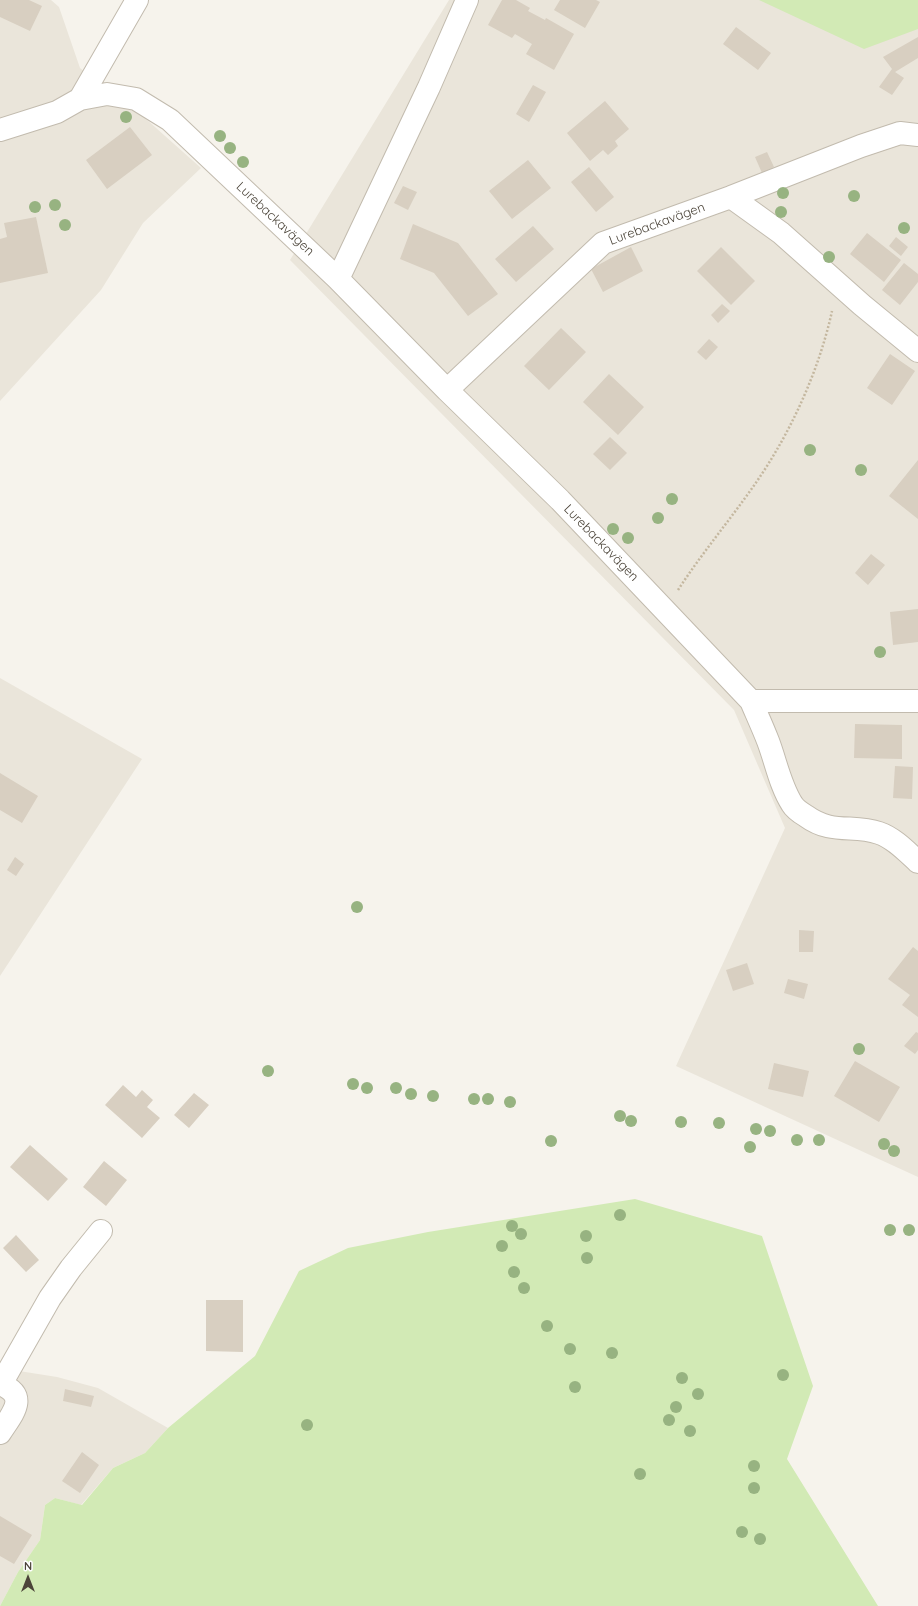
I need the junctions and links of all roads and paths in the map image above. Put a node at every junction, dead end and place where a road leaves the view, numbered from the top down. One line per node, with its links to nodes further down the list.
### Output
1 (137, 0): 3 (street)
2 (467, 0): 7 (street)
3 (80, 99): 4 (street, Lurebackavägen); 7 (street, Lurebackavägen)
4 (0, 130)
5 (918, 135): 6 (street, Lurebackavägen)
6 (731, 197): 8 (street); 10 (street, Lurebackavägen)
7 (338, 278): 10 (street, Lurebackavägen)
8 (838, 283): 9 (street); 11 (path)
9 (918, 351)
10 (447, 390): 11 (street, Lurebackavägen)
11 (665, 609): 13 (street, Lurebackavägen)
12 (918, 701): 13 (street)
13 (751, 702): 14 (street, Lurebackavägen)
14 (918, 862)
15 (101, 1231): 16 (street)
16 (1, 1384): 17 (street)
17 (0, 1433)

